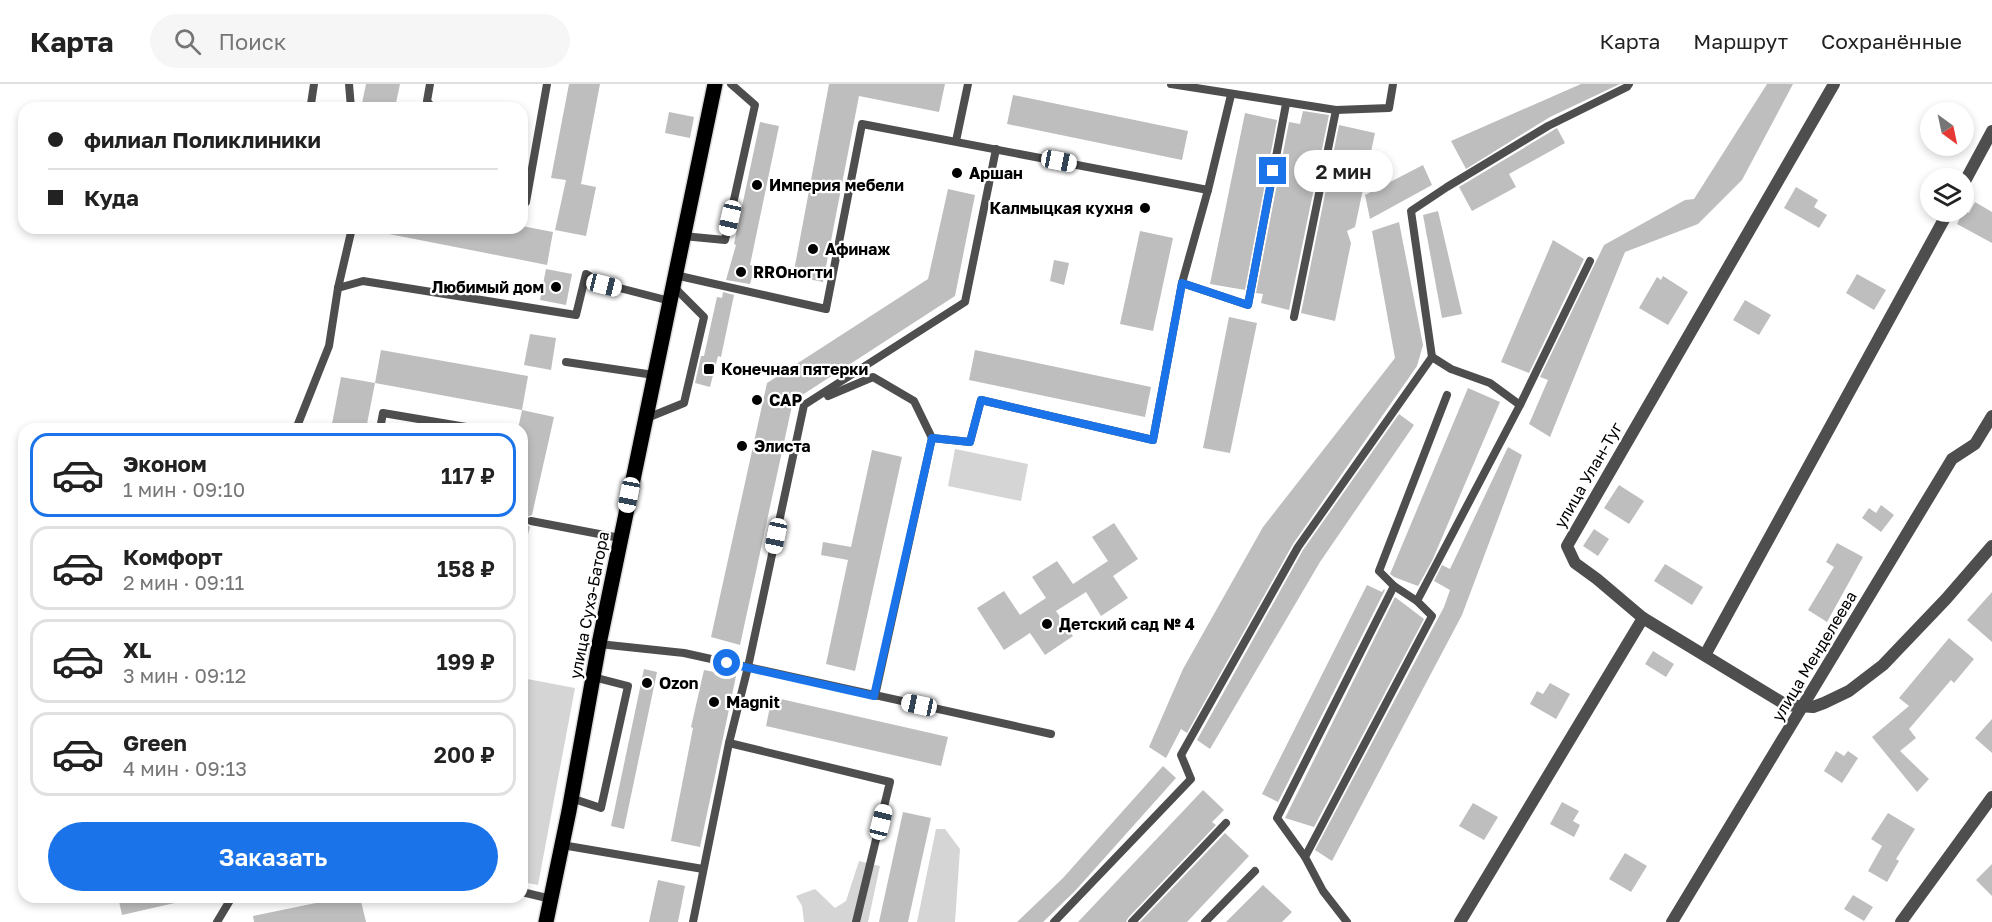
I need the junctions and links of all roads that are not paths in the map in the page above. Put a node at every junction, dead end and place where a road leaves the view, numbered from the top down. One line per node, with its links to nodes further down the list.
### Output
1 (314, 84): 13 (lane)
2 (347, 84): 14 (lane)
3 (430, 84): 15 (lane)
4 (546, 84): 22 (lane)
5 (715, 84): 26 (main road, улица Сухэ-Батора)
6 (731, 84): 26 (lane)
7 (968, 84): 19 (lane)
8 (1171, 84): 12 (lane)
9 (1394, 84): 17 (lane)
10 (1629, 84): 32 (lane)
11 (1834, 84): 49 (street, улица Улан-Туг)
12 (1231, 95): 16 (lane); 23 (lane)
13 (311, 102)
14 (350, 102)
15 (428, 102)
16 (1286, 104): 17 (lane); 28 (lane)
17 (1335, 110): 31 (lane)
18 (1992, 131): 21 (street)
19 (956, 141): 20 (lane); 29 (lane)
20 (996, 149): 23 (lane); 36 (lane)
21 (1972, 168)
22 (528, 190)
23 (1208, 190): 28 (lane)
24 (1943, 222): 51 (street)
25 (351, 234): 30 (lane)
26 (683, 236): 29 (main road, улица Сухэ-Батора)
27 (1590, 261): 37 (lane)
28 (1182, 283): 43 (lane)
29 (673, 287): 30 (lane); 34 (main road, улица Сухэ-Батора); 39 (lane)
30 (339, 288): 40 (lane)
31 (1294, 317)
32 (1432, 357): 37 (lane); 72 (lane)
33 (566, 362): 34 (lane)
34 (654, 375): 39 (main road, улица Сухэ-Батора)
35 (1447, 395): 47 (lane)
36 (804, 405): 43 (lane); 52 (lane)
37 (1520, 405): 48 (lane)
38 (1992, 416): 55 (street, улица Менделеева)
39 (645, 419): 45 (main road, улица Сухэ-Батора)
40 (298, 423)
41 (381, 423): 42 (lane)
42 (444, 423)
43 (932, 438): 54 (lane)
44 (531, 521): 45 (lane)
45 (620, 538): 50 (main road, улица Сухэ-Батора)
46 (1992, 546): 55 (street)
47 (1394, 586): 48 (lane); 62 (lane)
48 (1417, 601): 62 (lane)
49 (1642, 618): 51 (street); 76 (street)
50 (599, 644): 52 (lane); 53 (main road, улица Сухэ-Батора)
51 (1705, 655): 55 (street)
52 (748, 667): 54 (lane); 57 (lane)
53 (593, 677): 59 (main road, улица Сухэ-Батора); 59 (lane)
54 (874, 696): 56 (lane)
55 (1804, 705): 77 (street, улица Менделеева)
56 (1051, 734)
57 (729, 743): 63 (lane); 71 (lane)
58 (1992, 797): 78 (street)
59 (571, 798): 61 (main road, улица Сухэ-Батора)
60 (1226, 823): 73 (lane)
61 (562, 844): 63 (lane); 66 (main road, улица Сухэ-Батора)
62 (1305, 857): 75 (lane)
63 (703, 869): 70 (lane)
64 (1255, 871): 74 (lane)
65 (528, 894): 66 (lane)
66 (551, 900): 69 (main road, улица Сухэ-Батора)
67 (228, 903): 68 (lane)
68 (217, 922)
69 (546, 922)
70 (693, 922)
71 (856, 922)
72 (1054, 922)
73 (1132, 922)
74 (1205, 922)
75 (1347, 922)
76 (1460, 922)
77 (1672, 922)
78 (1901, 922)

